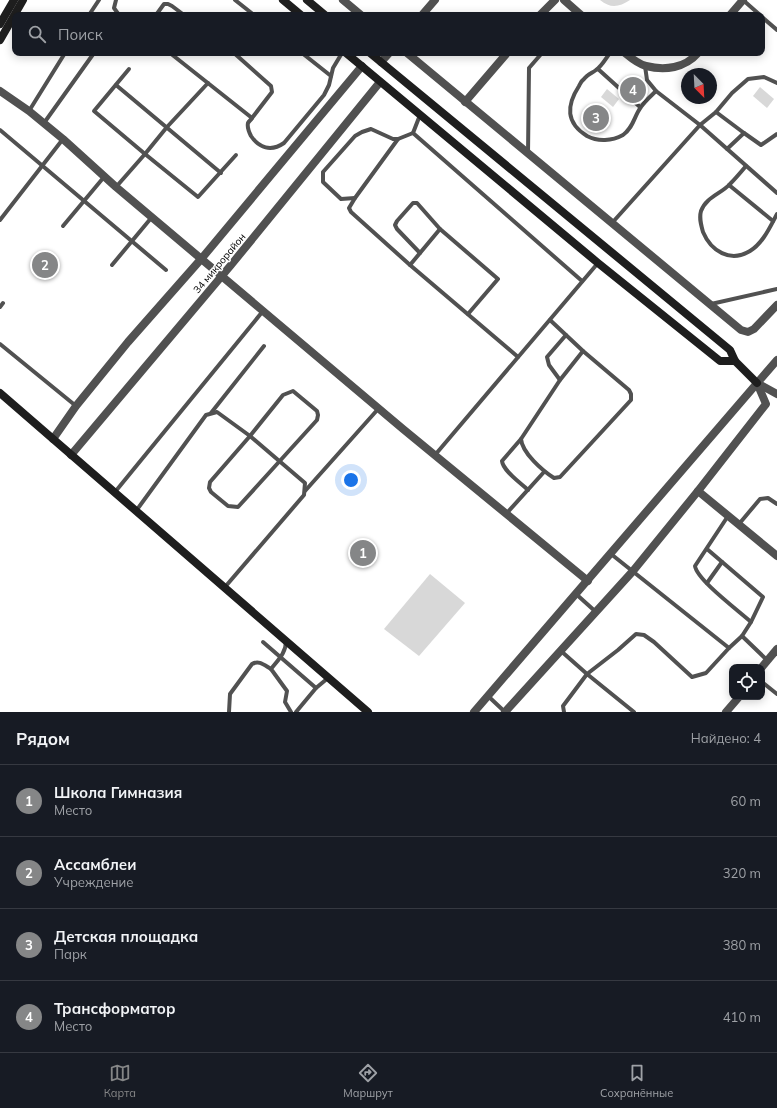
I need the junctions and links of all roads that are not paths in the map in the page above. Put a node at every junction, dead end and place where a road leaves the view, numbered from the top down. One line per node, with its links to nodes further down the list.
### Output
1 (14, 0): 27 (street)
2 (23, 0): 13 (street)
3 (98, 0): 14 (lane)
4 (116, 0): 15 (lane)
5 (235, 0): 18 (lane)
6 (283, 0): 19 (street)
7 (307, 0): 20 (street)
8 (343, 0): 21 (street)
9 (435, 0): 22 (street)
10 (554, 0): 23 (street)
11 (564, 0): 24 (street)
12 (743, 0): 25 (street); 26 (lane)
13 (16, 12)
14 (91, 12)
15 (117, 12)
16 (158, 12): 17 (lane)
17 (180, 12)
18 (250, 12)
19 (297, 12)
20 (321, 12)
21 (357, 12)
22 (425, 12)
23 (543, 12)
24 (577, 12)
25 (733, 12)
26 (756, 12)
27 (3, 13): 30 (street)
28 (12, 19): 32 (street)
29 (765, 20): 31 (lane)
30 (0, 24)
31 (777, 30)
32 (0, 40)
33 (63, 56): 62 (lane)
34 (92, 56): 66 (lane)
35 (174, 56): 56 (lane)
36 (237, 56): 65 (lane)
37 (306, 56): 53 (lane)
38 (340, 56): 53 (lane)
39 (350, 56): 49 (street)
40 (374, 56): 48 (street)
41 (386, 56): 48 (street)
42 (411, 56): 60 (street)
43 (504, 56): 60 (street)
44 (539, 56): 77 (lane)
45 (608, 56): 52 (lane)
46 (630, 56): 50 (street)
47 (695, 56): 50 (street)
48 (381, 62): 118 (street)
49 (362, 66): 54 (street); 97 (street)
50 (645, 66): 59 (lane)
51 (129, 69): 57 (lane)
52 (598, 69): 61 (lane); 61 (lane)
53 (332, 76): 65 (lane)
54 (380, 82): 64 (street); 102 (street, 34 микрорайон)
55 (777, 82): 63 (lane)
56 (208, 83): 65 (lane); 68 (lane)
57 (116, 85): 68 (lane); 76 (lane)
58 (0, 91): 62 (street)
59 (656, 91): 61 (lane); 67 (lane)
60 (466, 102): 77 (street)
61 (640, 107)
62 (29, 111): 66 (street)
63 (716, 112): 67 (lane); 71 (lane)
64 (421, 115): 70 (lane); 98 (street)
65 (252, 118)
66 (44, 124): 74 (street)
67 (700, 125): 75 (lane); 92 (lane)
68 (167, 127): 76 (lane); 81 (lane)
69 (0, 130): 79 (lane)
70 (413, 133): 73 (lane); 103 (lane)
71 (744, 134): 72 (lane); 75 (lane)
72 (777, 134)
73 (398, 139): 86 (lane); 86 (lane)
74 (63, 140): 79 (lane); 82 (street)
75 (727, 149): 80 (lane)
76 (145, 154): 81 (lane); 84 (lane)
77 (528, 154): 92 (street)
78 (236, 155): 81 (lane)
79 (42, 166): 87 (lane); 90 (lane)
80 (746, 166): 83 (lane); 85 (lane)
81 (221, 173)
82 (104, 176): 84 (street); 87 (lane)
83 (729, 185): 91 (lane); 91 (lane)
84 (116, 187): 89 (street)
85 (777, 193)
86 (356, 198): 100 (lane)
87 (84, 201): 93 (lane); 95 (lane)
88 (777, 214): 91 (lane)
89 (152, 217): 95 (lane); 97 (street)
90 (0, 220)
91 (773, 221)
92 (612, 224): 106 (street)
93 (63, 226)
94 (440, 229): 96 (lane); 96 (lane); 110 (lane)
95 (133, 241): 99 (lane); 101 (lane)
96 (420, 253): 100 (lane)
97 (202, 258): 102 (street); 123 (street)
98 (598, 263): 103 (lane); 118 (street)
99 (112, 265)
100 (410, 265): 110 (lane)
101 (166, 270)
102 (221, 275): 109 (street); 129 (street, 34 микрорайон)
103 (582, 281): 111 (lane)
104 (777, 289): 106 (lane)
105 (3, 303): 108 (lane)
106 (709, 304): 107 (street)
107 (777, 305)
108 (0, 307)
109 (264, 310): 124 (street); 136 (lane)
110 (468, 314): 116 (lane)
111 (550, 320): 112 (lane); 116 (lane)
112 (566, 335): 115 (lane); 119 (lane)
113 (0, 344): 123 (lane)
114 (264, 346): 125 (lane)
115 (583, 351): 119 (lane); 132 (lane)
116 (518, 357): 130 (lane)
117 (777, 360): 120 (street)
118 (735, 361): 120 (street)
119 (560, 380): 128 (lane)
120 (757, 383): 122 (street); 135 (street); 143 (street)
121 (0, 393): 127 (street)
122 (777, 394)
123 (76, 406): 127 (street)
124 (378, 408): 130 (street); 134 (lane)
125 (210, 414): 126 (lane); 138 (lane)
126 (250, 436): 131 (lane); 131 (lane); 131 (lane)
127 (53, 438): 129 (street)
128 (521, 439): 132 (lane); 133 (lane)
129 (71, 455): 136 (street)
130 (435, 456): 139 (street)
131 (278, 461): 134 (lane)
132 (544, 472): 133 (lane)
133 (528, 490): 139 (lane)
134 (305, 491): 149 (lane)
135 (698, 491): 140 (street); 146 (street)
136 (115, 492): 138 (street)
137 (777, 504): 141 (lane)
138 (136, 510): 149 (street)
139 (506, 514): 147 (street)
140 (728, 516): 141 (street); 142 (lane)
141 (739, 524): 144 (street)
142 (707, 548): 145 (lane); 148 (lane)
143 (611, 554): 146 (lane); 147 (street)
144 (777, 556)
145 (722, 562): 148 (lane); 152 (lane)
146 (633, 571): 151 (street); 156 (lane)
147 (588, 581): 150 (street)
148 (707, 583): 152 (lane)
149 (225, 587): 154 (street)
150 (576, 594): 151 (lane); 167 (street)
151 (596, 612): 158 (street)
152 (751, 622): 153 (lane)
153 (742, 636): 156 (lane); 160 (lane)
154 (286, 641): 159 (lane); 163 (street)
155 (262, 642): 159 (lane)
156 (729, 648): 162 (lane)
157 (777, 649): 160 (street)
158 (561, 651): 162 (lane); 174 (street)
159 (281, 657): 161 (lane); 165 (lane)
160 (764, 664)
161 (271, 669): 169 (lane); 170 (lane)
162 (588, 674): 175 (lane); 176 (lane)
163 (328, 678): 165 (lane); 172 (street)
164 (765, 684): 166 (lane)
165 (316, 688): 171 (lane)
166 (777, 694)
167 (488, 696): 173 (street); 174 (lane)
168 (736, 700): 177 (street)
169 (230, 712)
170 (291, 712)
171 (296, 712)
172 (368, 712)
173 (474, 712)
174 (505, 712)
175 (564, 712)
176 (634, 712)
177 (726, 712)

